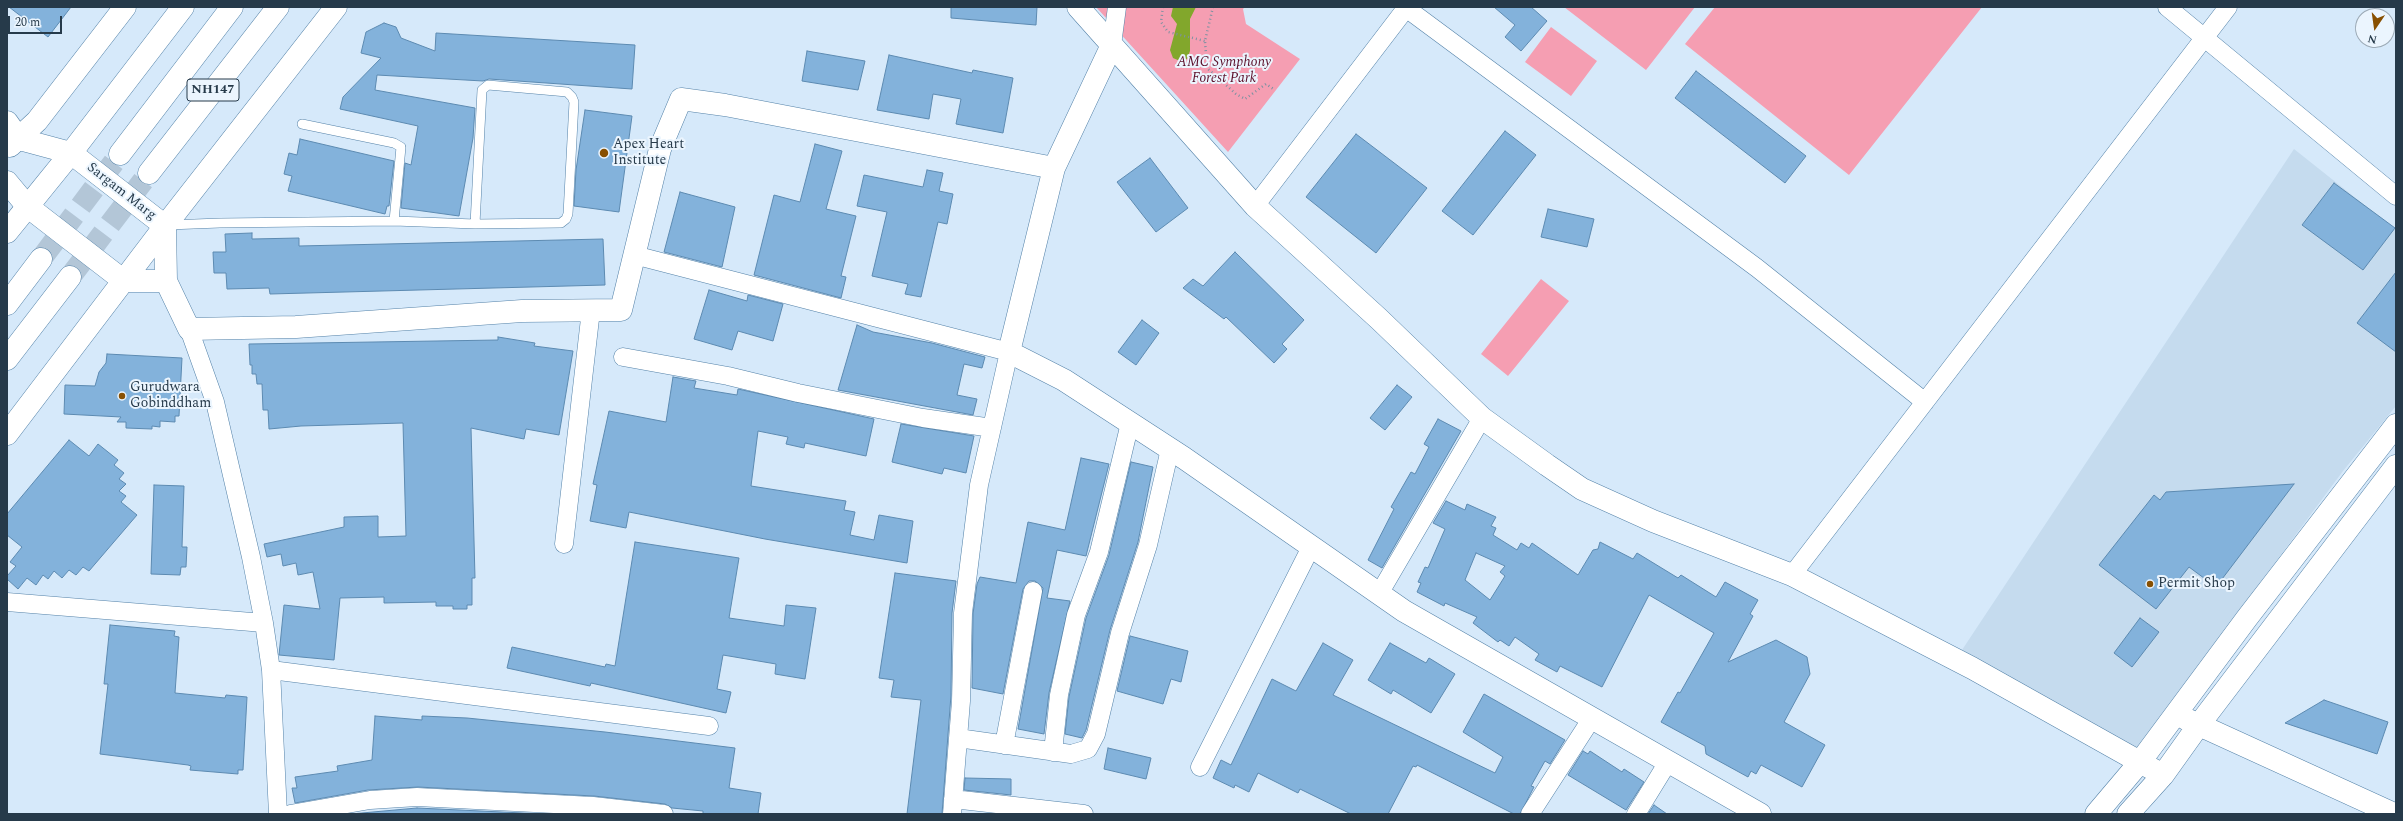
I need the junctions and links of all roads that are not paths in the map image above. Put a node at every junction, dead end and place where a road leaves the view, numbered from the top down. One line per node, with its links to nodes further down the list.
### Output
1 (126, 7): 14 (main road)
2 (182, 7): 15 (main road)
3 (232, 7): 16 (main road, NH147)
4 (278, 7): 18 (main road, NH147)
5 (336, 7): 25 (main road)
6 (1078, 7): 12 (main road)
7 (1117, 7): 12 (street)
8 (1406, 7): 22 (street); 38 (street)
9 (2167, 7): 11 (street)
10 (2228, 7): 11 (street)
11 (2206, 37): 20 (street); 38 (street)
12 (1112, 45): 17 (main road); 22 (main road)
13 (302, 124): 23 (lane)
14 (11, 136): 15 (main road, Sargam Marg)
15 (71, 153): 21 (main road); 25 (main road, Sargam Marg)
16 (120, 154)
17 (1054, 168): 27 (main road); 35 (main road)
18 (149, 173)
19 (7, 182): 21 (main road)
20 (2396, 196)
21 (27, 206): 26 (main road); 30 (main road)
22 (1255, 206): 39 (main road)
23 (394, 221): 24 (lane); 25 (lane)
24 (475, 224): 24 (lane)
25 (165, 226): 30 (main road); 31 (main road, Sargam Marg)
26 (7, 232)
27 (634, 255): 33 (main road); 35 (street)
28 (41, 259): 32 (main road)
29 (70, 277): 37 (main road)
30 (124, 281): 31 (main road); 43 (main road)
31 (166, 281): 34 (main road)
32 (7, 304)
33 (591, 310): 34 (main road); 46 (street)
34 (189, 330): 52 (street)
35 (1009, 352): 40 (main road); 42 (street)
36 (623, 357): 42 (street)
37 (7, 359)
38 (1925, 402): 48 (street)
39 (1482, 418): 48 (main road); 50 (street)
40 (1130, 423): 44 (main road); 60 (street)
41 (2396, 425): 54 (main road)
42 (992, 428): 58 (street)
43 (7, 434)
44 (1170, 449): 47 (main road); 60 (street)
45 (2396, 466): 57 (main road)
46 (564, 544)
47 (1311, 547): 50 (main road); 63 (street)
48 (1792, 575): 62 (main road)
49 (1033, 590): 59 (street)
50 (1379, 594): 55 (main road)
51 (7, 602): 52 (street)
52 (264, 623): 53 (street)
53 (271, 670): 56 (street); 66 (street)
54 (2175, 713): 57 (main road); 62 (main road)
55 (1592, 718): 61 (main road); 70 (street)
56 (710, 726)
57 (2198, 726): 64 (main road); 75 (main road)
58 (958, 738): 59 (street); 65 (street)
59 (1004, 745): 60 (street)
60 (1053, 752)
61 (1668, 762): 71 (street); 72 (main road)
62 (2140, 762): 64 (main road); 73 (main road)
63 (1200, 767)
64 (2163, 775): 74 (main road)
65 (952, 807): 69 (street)
66 (278, 814)
67 (290, 814): 68 (street)
68 (664, 814)
69 (1084, 814)
70 (1530, 814)
71 (1636, 814)
72 (1760, 814)
73 (2096, 814)
74 (2128, 814)
75 (2394, 814)

